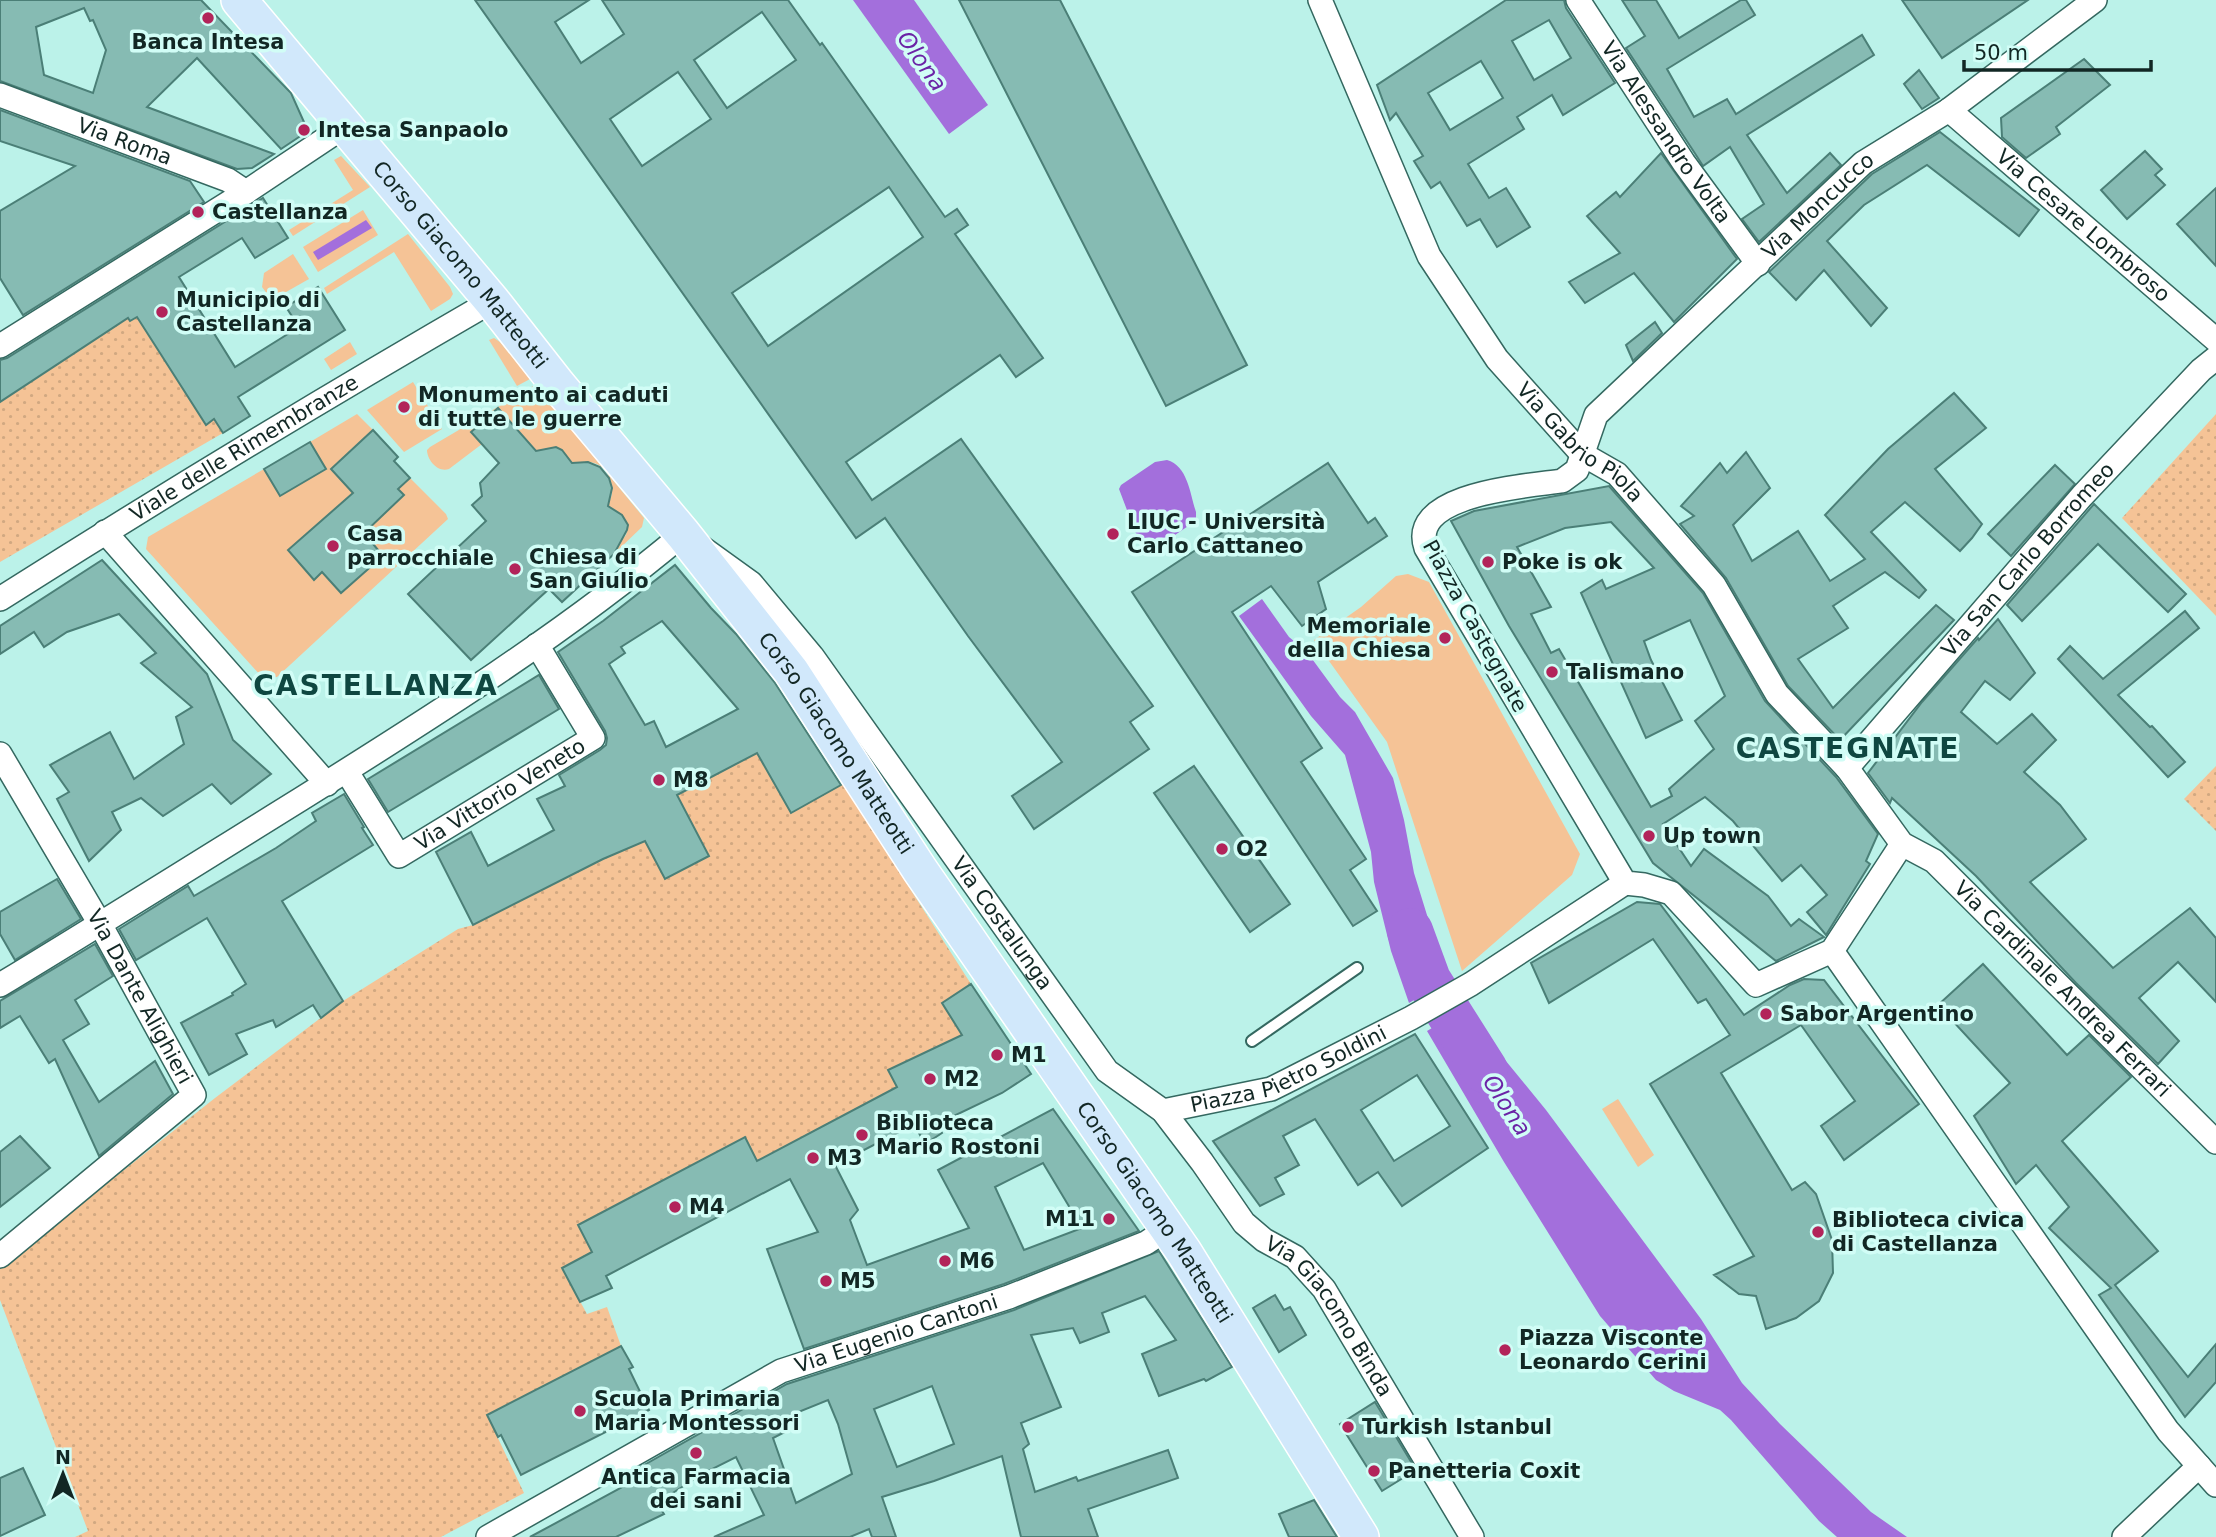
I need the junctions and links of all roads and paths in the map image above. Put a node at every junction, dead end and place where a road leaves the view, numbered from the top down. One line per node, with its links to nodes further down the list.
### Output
1 (239, 0): 7 (main road, Corso Giacomo Matteotti)
2 (1320, 0): 14 (street, Via Gabrio Piola)
3 (1578, 0): 9 (street, Via Alessandro Volta)
4 (2095, 0): 6 (street, Via Moncucco)
5 (0, 95): 8 (street, Via Roma)
6 (1949, 110): 9 (street, Via Moncucco); 11 (street, Via Cesare Lombroso)
7 (345, 127): 8 (street); 10 (main road, Corso Giacomo Matteotti)
8 (246, 192): 12 (street)
9 (1758, 264): 14 (street, Via Moncucco)
10 (492, 301): 15 (street, Viale delle Rimembranze); 16 (main road, Corso Giacomo Matteotti)
11 (2216, 340)
12 (0, 346)
13 (2216, 358): 22 (street, Via San Carlo Borromeo)
14 (1582, 454): 22 (street, Via Gabrio Piola); 26 (street, Piazza Castegnate)
15 (105, 532): 17 (street, Viale delle Rimembranze); 24 (street)
16 (683, 534): 18 (street); 19 (main road, Corso Giacomo Matteotti); 20 (street, Via Costalunga)
17 (0, 599)
18 (537, 645): 23 (street); 23 (street, Via Vittorio Veneto)
19 (791, 671): 20 (street, Via Costalunga); 34 (main road, Corso Giacomo Matteotti)
20 (856, 720): 32 (street, Via Costalunga)
21 (0, 754): 27 (street, Via Dante Alighieri)
22 (1847, 768): 25 (street, Via Gabrio Piola)
23 (347, 772): 24 (street)
24 (327, 784): 27 (street)
25 (1902, 844): 28 (street); 33 (street, Via Cardinale Andrea Ferrari)
26 (1625, 883): 28 (street); 32 (street, Piazza Pietro Soldini)
27 (100, 924): 30 (street); 35 (street, Via Dante Alighieri)
28 (1832, 951): 36 (street)
29 (1357, 968): 31 (lane)
30 (0, 985)
31 (1252, 1041)
32 (1163, 1111): 40 (street, Via Giacomo Binda)
33 (2216, 1142)
34 (1167, 1229): 38 (street, Via Eugenio Cantoni); 39 (main road, Corso Giacomo Matteotti)
35 (0, 1256)
36 (2199, 1466): 37 (street); 41 (street)
37 (2216, 1485)
38 (488, 1537)
39 (1361, 1537)
40 (1472, 1537)
41 (2124, 1537)

